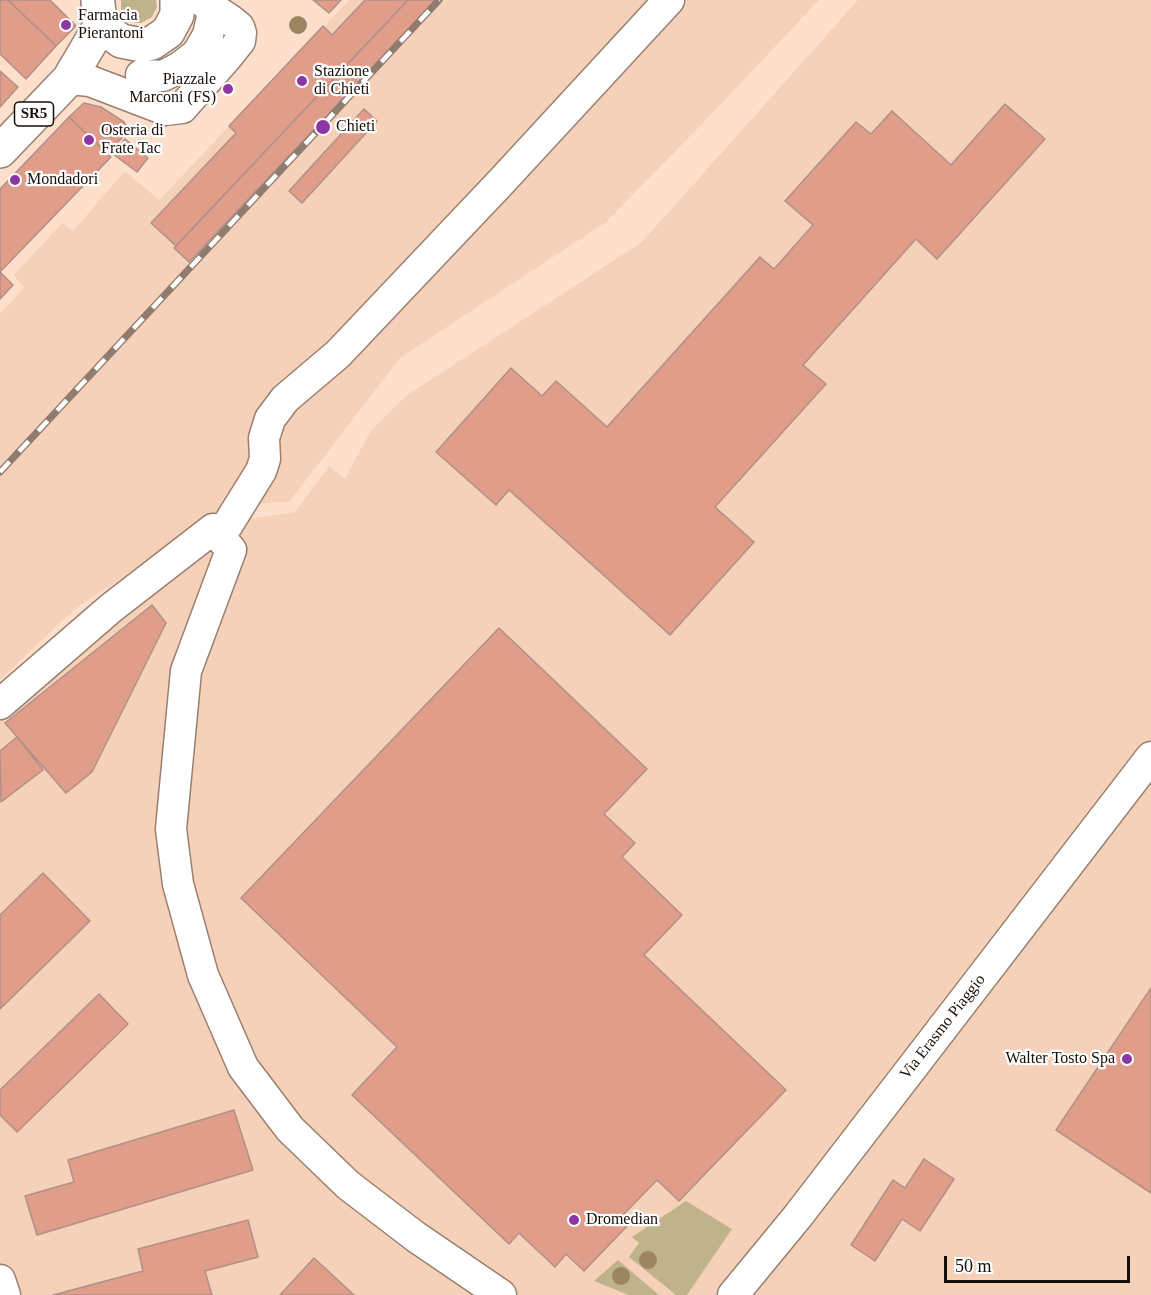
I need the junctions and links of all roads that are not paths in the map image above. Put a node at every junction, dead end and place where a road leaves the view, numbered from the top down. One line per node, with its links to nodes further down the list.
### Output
1 (177, 0): 4 (main road, SR5)
2 (669, 0): 8 (street)
3 (208, 2): 4 (street); 6 (street)
4 (113, 27): 5 (main road, SR5); 6 (street)
5 (69, 79): 6 (street); 7 (main road, SR5)
6 (160, 108)
7 (0, 151)
8 (220, 537): 9 (street); 13 (street)
9 (0, 704)
10 (1151, 758): 14 (street, Via Erasmo Piaggio)
11 (0, 1280): 12 (street)
12 (5, 1295)
13 (501, 1295)
14 (733, 1295)

